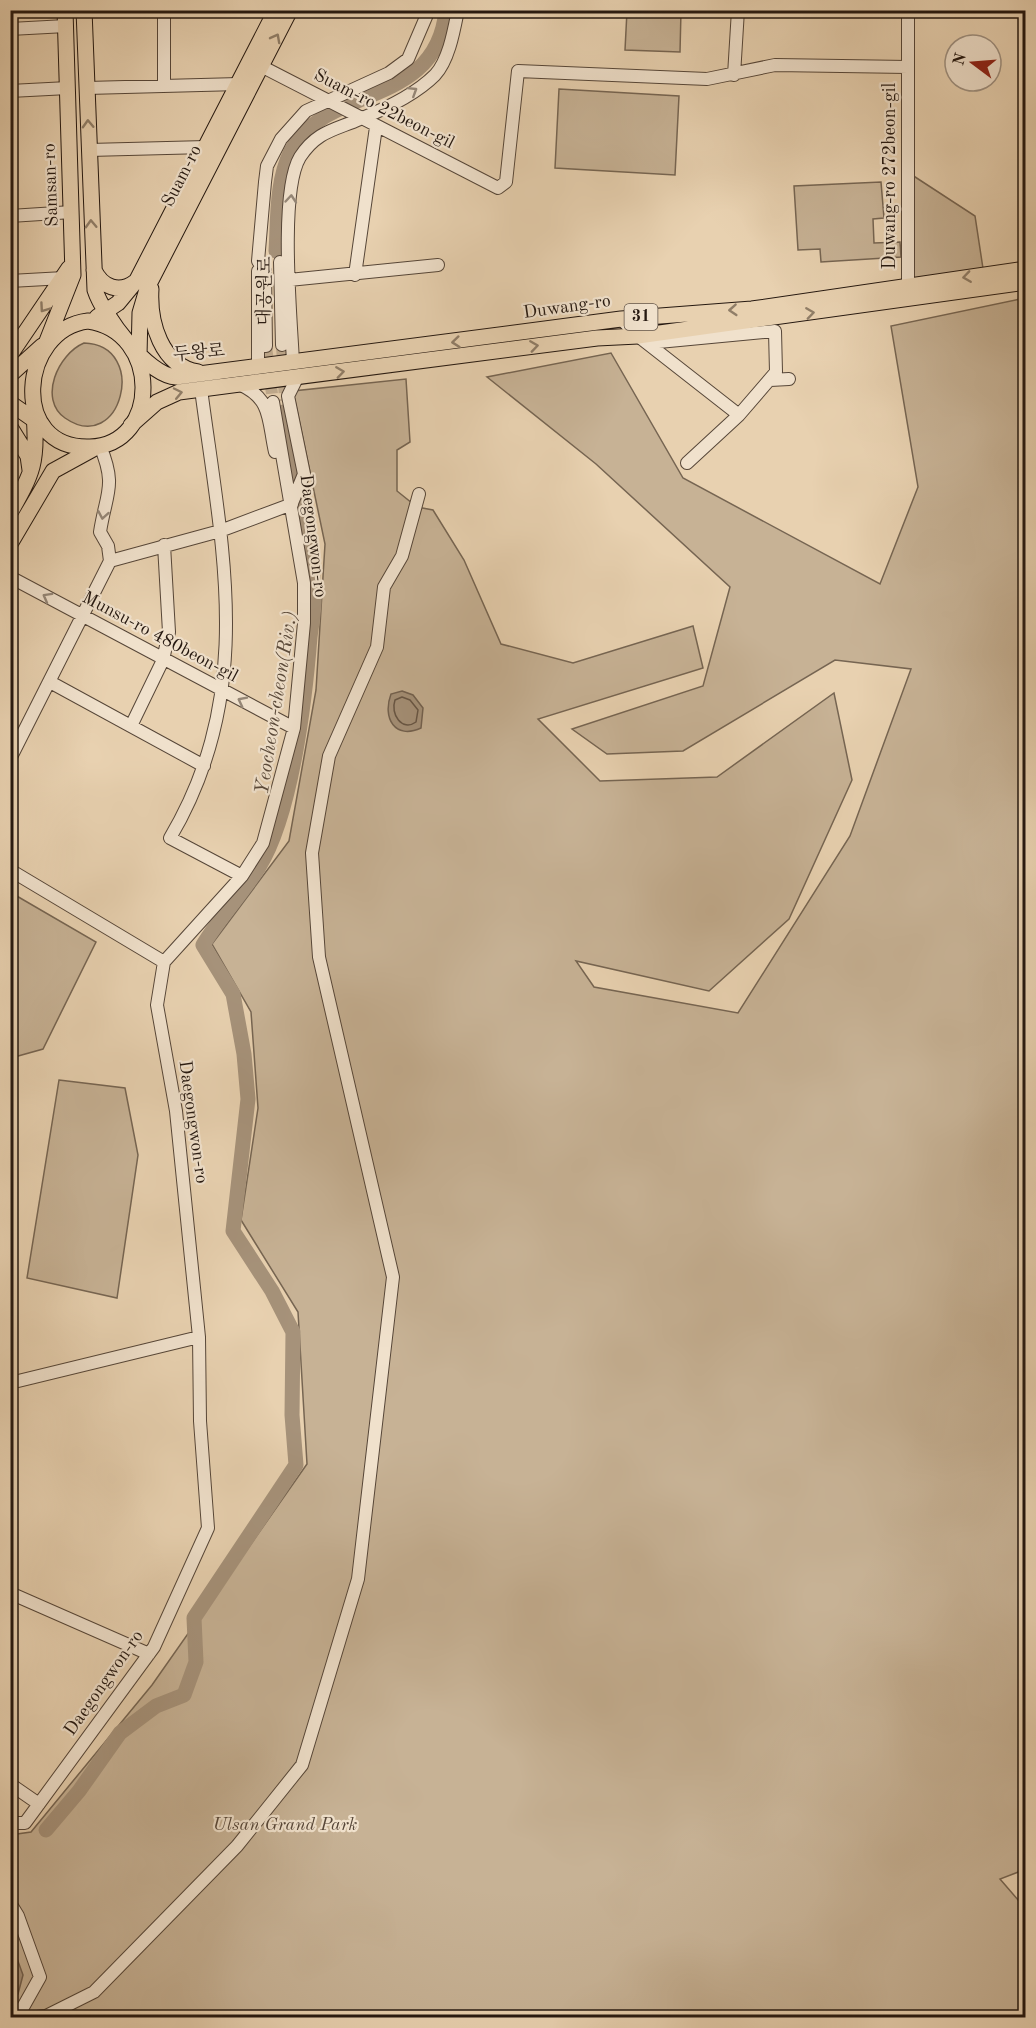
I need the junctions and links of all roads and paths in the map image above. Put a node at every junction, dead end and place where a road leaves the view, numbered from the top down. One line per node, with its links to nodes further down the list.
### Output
1 (84, 10): 17 (main road)
2 (164, 10): 15 (street)
3 (276, 10): 11 (main road, Suam-ro)
4 (290, 10): 11 (main road, Suam-ro, one-way to 4)
5 (429, 10): 19 (street)
6 (458, 10): 20 (street, one-way to 6)
7 (738, 10): 13 (street)
8 (908, 10): 12 (street, Duwang-ro 272beon-gil)
9 (65, 18): 10 (street); 16 (main road, Samsan-ro)
10 (10, 29)
11 (256, 63): 14 (main road, Suam-ro); 19 (street, Suam-ro 22beon-gil); 35 (main road, Suam-ro)
12 (908, 67): 13 (street, Duwang-ro 272beon-gil); 39 (street, Duwang-ro 272beon-gil)
13 (734, 75): 24 (street, Duwang-ro 272beon-gil)
14 (239, 84): 15 (street); 22 (main road, Suam-ro)
15 (164, 86): 17 (street)
16 (68, 88): 18 (street); 25 (main road, Samsan-ro)
17 (87, 88): 23 (main road, one-way to 17)
18 (10, 91)
19 (326, 102): 20 (street, Suam-ro 22beon-gil); 31 (street)
20 (361, 119): 21 (street, Suam-ro 22beon-gil); 27 (street, one-way to 20)
21 (376, 126): 24 (street, Suam-ro 22beon-gil); 33 (street)
22 (206, 147): 23 (street, Suam-ro); 35 (main road, Suam-ro)
23 (89, 150): 29 (main road, one-way to 23)
24 (501, 187)
25 (72, 212): 26 (street); 28 (main road, Samsan-ro)
26 (10, 216)
27 (289, 240): 36 (street); 45 (street, 대공원로)
28 (73, 257): 34 (main road); 47 (main road, Samsan-ro)
29 (92, 264): 35 (main road); 40 (main road)
30 (438, 265): 33 (street)
31 (262, 266): 46 (street, 대공원로); 51 (street)
32 (1026, 270): 39 (main road, Duwang-ro / 31, one-way to 39)
33 (355, 275): 36 (street)
34 (64, 278): 37 (street); 49 (main road, one-way to 49)
35 (145, 279): 40 (main road, Suam-ro); 48 (main road, Suam-ro); 53 (main road)
36 (289, 280): 50 (street)
37 (10, 281)
38 (1026, 282): 44 (main road, one-way to 38)
39 (908, 285): 41 (main road, Duwang-ro / 31, one-way to 41)
40 (105, 313): 42 (main road, Suam-ro); 43 (main road)
41 (621, 319): 44 (street); 50 (main road, Duwang-ro / 31, one-way to 50)
42 (88, 321): 43 (main road); 47 (main road)
43 (123, 336): 48 (main road, 두왕로); 52 (main road)
44 (643, 340): 55 (main road, one-way to 44); 57 (street); 62 (street)
45 (282, 345)
46 (266, 346)
47 (45, 347): 54 (main road); 63 (main road)
48 (139, 352): 52 (main road, Suam-ro); 53 (main road, 두왕로)
49 (10, 355)
50 (293, 362): 51 (main road, Duwang-ro / 31)
51 (258, 367): 53 (main road, 두왕로)
52 (141, 368): 64 (main road)
53 (204, 373)
54 (10, 375)
55 (297, 378): 58 (main road); 60 (street)
56 (789, 379): 57 (street)
57 (770, 380): 62 (street)
58 (241, 385): 59 (main road); 60 (street)
59 (201, 390): 64 (main road, one-way to 59); 72 (street)
60 (277, 400): 70 (street, Daegongwon-ro); 70 (street)
61 (10, 403): 63 (main road)
62 (739, 415): 67 (street)
63 (38, 423): 66 (main road); 68 (main road)
64 (131, 425): 66 (main road)
65 (10, 427): 68 (main road)
66 (100, 446): 73 (main road); 75 (street, one-way to 75)
67 (687, 463)
68 (29, 479): 71 (main road)
69 (419, 494): 97 (street)
70 (292, 504): 72 (street); 82 (street, Daegongwon-ro)
71 (10, 513)
72 (220, 531): 74 (street); 80 (street)
73 (10, 544)
74 (164, 545): 75 (street); 78 (street)
75 (110, 561): 77 (street)
76 (10, 577): 77 (street, Munsu-ro 480beon-gil, one-way to 76)
77 (83, 617): 78 (street, Munsu-ro 480beon-gil); 79 (street)
78 (164, 660): 80 (street, Munsu-ro 480beon-gil); 81 (street)
79 (51, 682): 81 (street); 83 (street)
80 (221, 691): 82 (street, Munsu-ro 480beon-gil, one-way to 80); 84 (street)
81 (131, 726): 84 (street)
82 (294, 728): 86 (street, Daegongwon-ro)
83 (10, 759)
84 (204, 766): 86 (street)
85 (10, 870): 87 (street)
86 (242, 876): 87 (street, Daegongwon-ro)
87 (164, 962): 88 (street, Daegongwon-ro)
88 (199, 1337): 89 (street); 91 (street, Daegongwon-ro)
89 (10, 1383)
90 (10, 1593): 91 (street)
91 (149, 1654): 93 (street, Daegongwon-ro)
92 (10, 1784): 93 (street)
93 (39, 1804): 94 (street, Daegongwon-ro)
94 (10, 1823)
95 (10, 1903): 96 (street)
96 (10, 2017)
97 (28, 2018)

